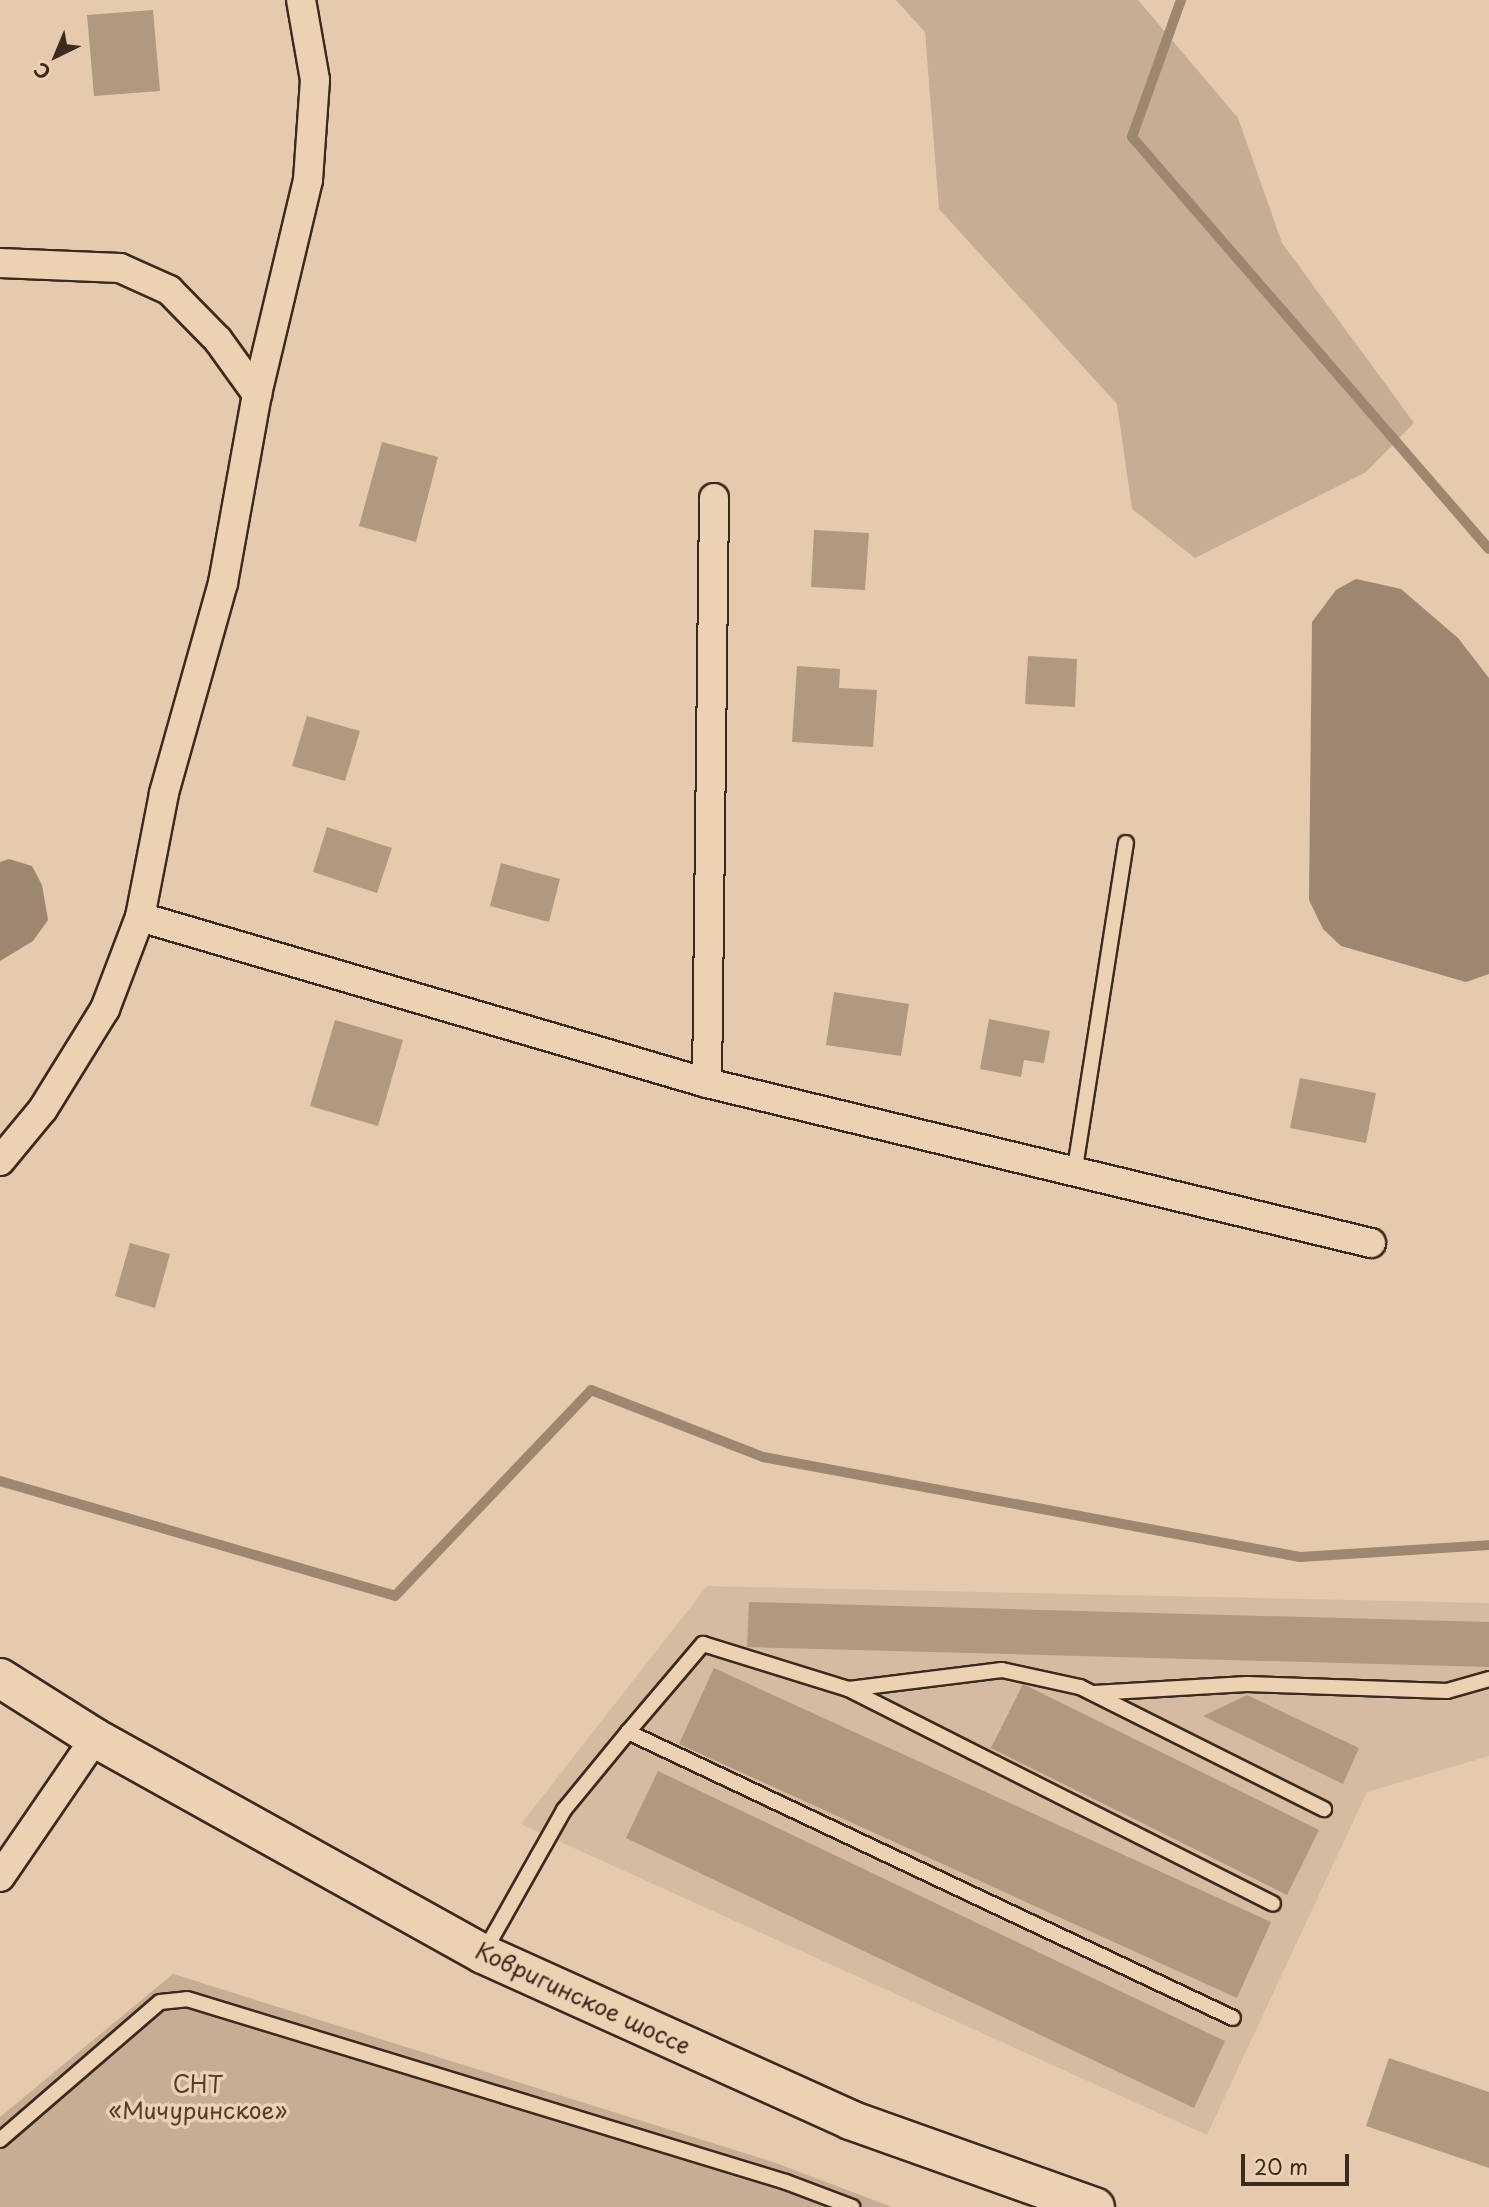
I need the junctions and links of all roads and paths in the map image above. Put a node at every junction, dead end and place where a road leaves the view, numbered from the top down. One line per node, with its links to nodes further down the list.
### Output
1 (301, 0): 3 (street)
2 (0, 263): 3 (street)
3 (257, 394): 6 (street)
4 (714, 498): 7 (street)
5 (1126, 843): 9 (lane)
6 (140, 917): 7 (street); 8 (street)
7 (707, 1083): 9 (street)
8 (0, 1161)
9 (1075, 1168): 10 (street)
10 (1371, 1242)
11 (0, 1678): 16 (main road, Ковригинское шоссе)
12 (1489, 1679): 14 (lane)
13 (848, 1689): 14 (lane); 15 (lane); 19 (lane)
14 (1093, 1693): 17 (lane)
15 (628, 1732): 20 (lane); 21 (lane)
16 (95, 1738): 18 (street); 20 (main road, Ковригинское шоссе)
17 (1324, 1809)
18 (0, 1877)
19 (1273, 1903)
20 (483, 1954): 24 (main road, Ковригинское шоссе)
21 (1233, 2018)
22 (0, 2140): 23 (lane)
23 (852, 2207)
24 (1095, 2207)

